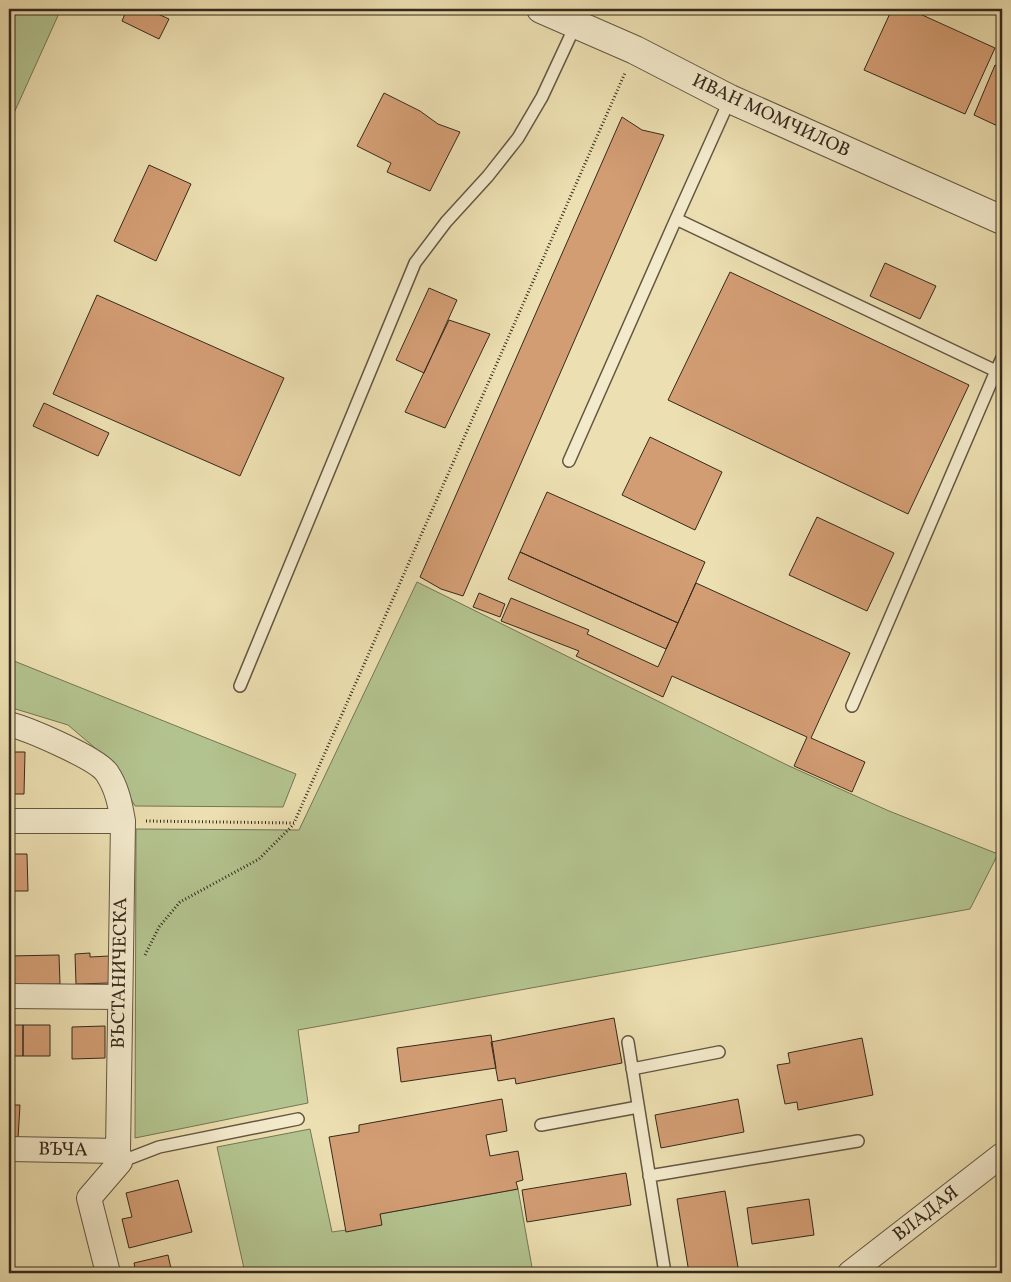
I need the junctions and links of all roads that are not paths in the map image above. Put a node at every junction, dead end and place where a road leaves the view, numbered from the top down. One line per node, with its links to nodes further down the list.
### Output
1 (541, 9): 2 (street, ИВАН МОМЧИЛОВ)
2 (576, 24): 3 (street, ИВАН МОМЧИЛОВ); 9 (lane)
3 (730, 99): 4 (lane); 5 (street, ИВАН МОМЧИЛОВ)
4 (676, 219): 7 (lane); 8 (lane)
5 (1002, 220)
6 (1002, 358): 7 (lane)
7 (996, 371): 10 (lane)
8 (569, 462)
9 (240, 686)
10 (852, 706)
11 (9, 724): 13 (street, ВЪСТАНИЧЕСКА)
12 (9, 821): 13 (street)
13 (123, 821): 14 (street, ВЪСТАНИЧЕСКА)
14 (120, 991): 15 (street); 25 (street, ВЪСТАНИЧЕСКА)
15 (9, 996)
16 (628, 1042): 18 (lane)
17 (719, 1052): 18 (lane)
18 (632, 1069): 19 (lane)
19 (638, 1107): 21 (lane); 26 (lane)
20 (298, 1119): 25 (lane)
21 (541, 1125)
22 (858, 1141): 26 (lane)
23 (9, 1149): 25 (street, ВЪЧА)
24 (1002, 1155): 29 (street, ВЛАДАЯ)
25 (119, 1156): 27 (street)
26 (649, 1176): 28 (lane)
27 (108, 1273)
28 (665, 1273)
29 (850, 1273)

